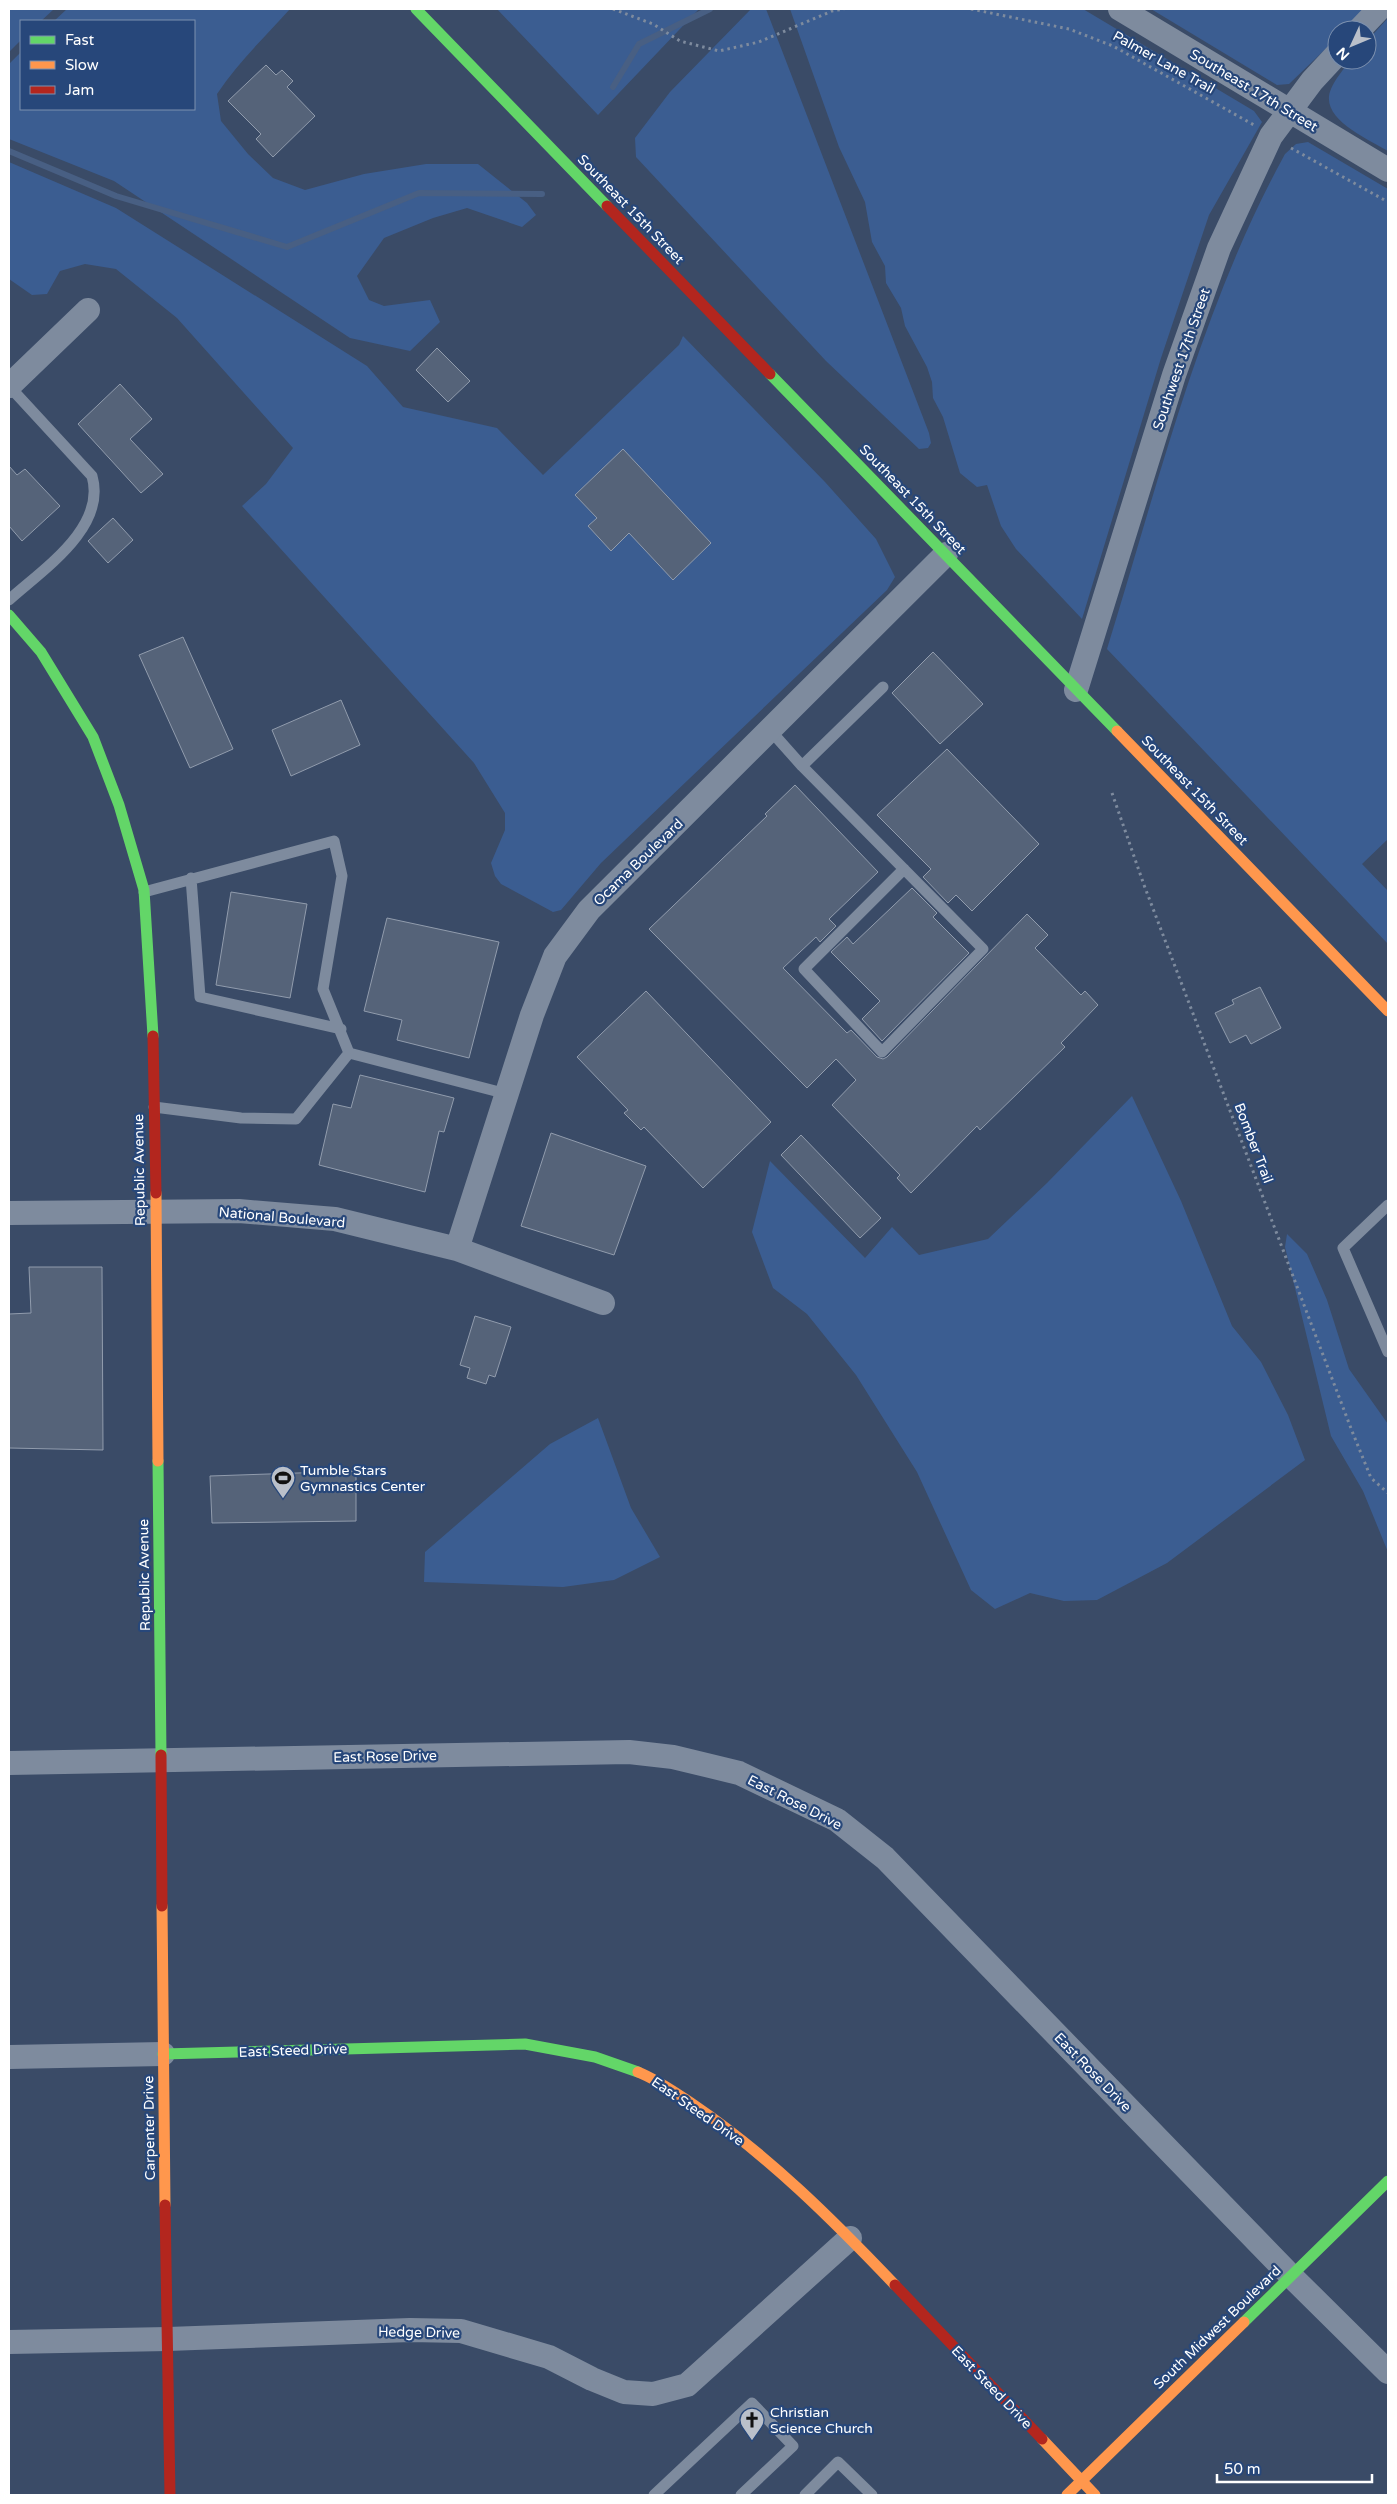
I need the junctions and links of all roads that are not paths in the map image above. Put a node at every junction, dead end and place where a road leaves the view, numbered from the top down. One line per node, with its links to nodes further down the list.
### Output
1 (416, 9): 10 (street, Southeast 15th Street)
2 (1120, 9): 6 (street, Southeast 17th Street)
3 (1380, 9): 4 (street)
4 (1369, 20)
5 (1327, 66): 6 (street, Southwest 17th Street)
6 (1288, 111): 7 (street, Southeast 17th Street); 14 (street, Southwest 17th Street)
7 (1388, 170)
8 (88, 310): 9 (street)
9 (9, 386): 11 (lane)
10 (946, 554): 14 (street, Southeast 15th Street); 15 (street, Ocama Boulevard)
11 (9, 600)
12 (9, 616): 19 (street, Republic Avenue)
13 (884, 687): 16 (lane)
14 (1076, 690): 20 (street, Southeast 15th Street)
15 (770, 730): 16 (lane); 23 (street, Ocama Boulevard)
16 (802, 766): 17 (lane)
17 (904, 869): 17 (lane)
18 (191, 878): 19 (lane); 21 (lane); 21 (lane)
19 (144, 892): 24 (street, Republic Avenue)
20 (1388, 1011)
21 (341, 1029): 22 (lane)
22 (349, 1053): 23 (lane); 24 (lane)
23 (507, 1094): 28 (street, Ocama Boulevard)
24 (153, 1106): 26 (street, Republic Avenue)
25 (1388, 1205): 30 (lane)
26 (156, 1211): 27 (street, National Boulevard); 28 (street, National Boulevard); 31 (street, Republic Avenue)
27 (9, 1213)
28 (457, 1249): 29 (street, National Boulevard)
29 (603, 1303)
30 (1388, 1352)
31 (161, 1760): 32 (street, East Rose Drive); 33 (street, Carpenter Drive); 37 (street, East Rose Drive)
32 (9, 1763)
33 (163, 2054): 34 (street, East Steed Drive); 36 (street, East Steed Drive); 38 (street, Carpenter Drive)
34 (9, 2057)
35 (1388, 2181): 37 (street, South Midwest Boulevard)
36 (850, 2238): 38 (street, Hedge Drive); 41 (street, East Steed Drive)
37 (1290, 2276): 40 (street, East Rose Drive); 41 (street, South Midwest Boulevard)
38 (168, 2339): 39 (street, Hedge Drive); 42 (street, Carpenter Drive)
39 (9, 2342)
40 (1388, 2372)
41 (1082, 2481): 47 (street, South Midwest Boulevard); 48 (street, East Steed Drive)
42 (170, 2495)
43 (654, 2495): 44 (lane)
44 (741, 2495)
45 (805, 2495): 46 (lane)
46 (872, 2495)
47 (1067, 2495)
48 (1095, 2495)

